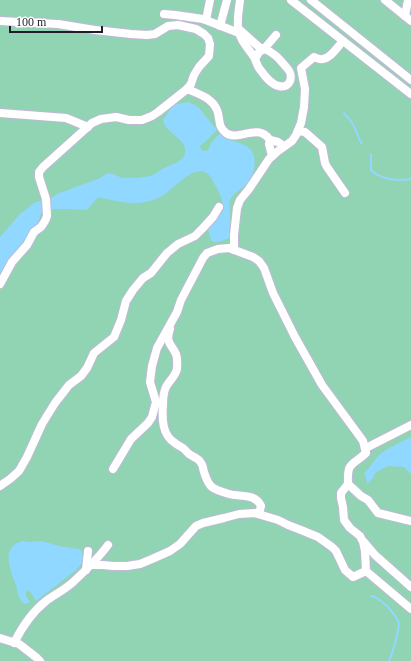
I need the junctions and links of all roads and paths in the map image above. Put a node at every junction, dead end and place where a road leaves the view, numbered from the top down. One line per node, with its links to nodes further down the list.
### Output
1 (210, 0): 11 (lane)
2 (227, 0): 13 (lane)
3 (240, 0): 14 (lane)
4 (291, 0): 9 (lane)
5 (385, 0): 10 (lane)
6 (408, 0): 10 (lane)
7 (317, 2): 9 (lane); 19 (lane)
8 (164, 14): 11 (lane)
9 (309, 14): 16 (lane)
10 (408, 19)
11 (206, 20): 13 (lane)
12 (0, 21): 20 (lane)
13 (220, 26): 14 (lane)
14 (238, 30): 17 (lane); 18 (lane)
15 (276, 35): 17 (lane)
16 (343, 41): 21 (lane); 24 (lane)
17 (264, 49): 18 (lane); 18 (lane)
18 (255, 59)
19 (411, 80)
20 (187, 89): 23 (lane); 25 (lane)
21 (411, 94)
22 (0, 113): 23 (lane)
23 (88, 127): 31 (lane)
24 (298, 130): 26 (lane); 28 (lane)
25 (270, 140): 26 (lane); 27 (lane)
26 (284, 146): 27 (lane)
27 (272, 156): 30 (lane)
28 (345, 193)
29 (219, 207): 39 (lane)
30 (234, 250): 33 (lane); 36 (lane)
31 (0, 284)
32 (184, 306): 34 (lane)
33 (152, 417): 34 (lane); 37 (lane)
34 (162, 420): 40 (lane)
35 (411, 425): 36 (lane)
36 (366, 448): 38 (lane)
37 (113, 469)
38 (348, 484): 41 (lane); 42 (lane)
39 (0, 486)
40 (259, 514): 45 (lane); 46 (lane)
41 (411, 521)
42 (363, 542): 46 (lane); 47 (lane)
43 (108, 545): 45 (lane)
44 (88, 551): 45 (lane)
45 (88, 568): 50 (lane)
46 (366, 571): 48 (lane)
47 (411, 587)
48 (411, 609)
49 (0, 638): 50 (lane)
50 (14, 643): 51 (lane)
51 (40, 661)

